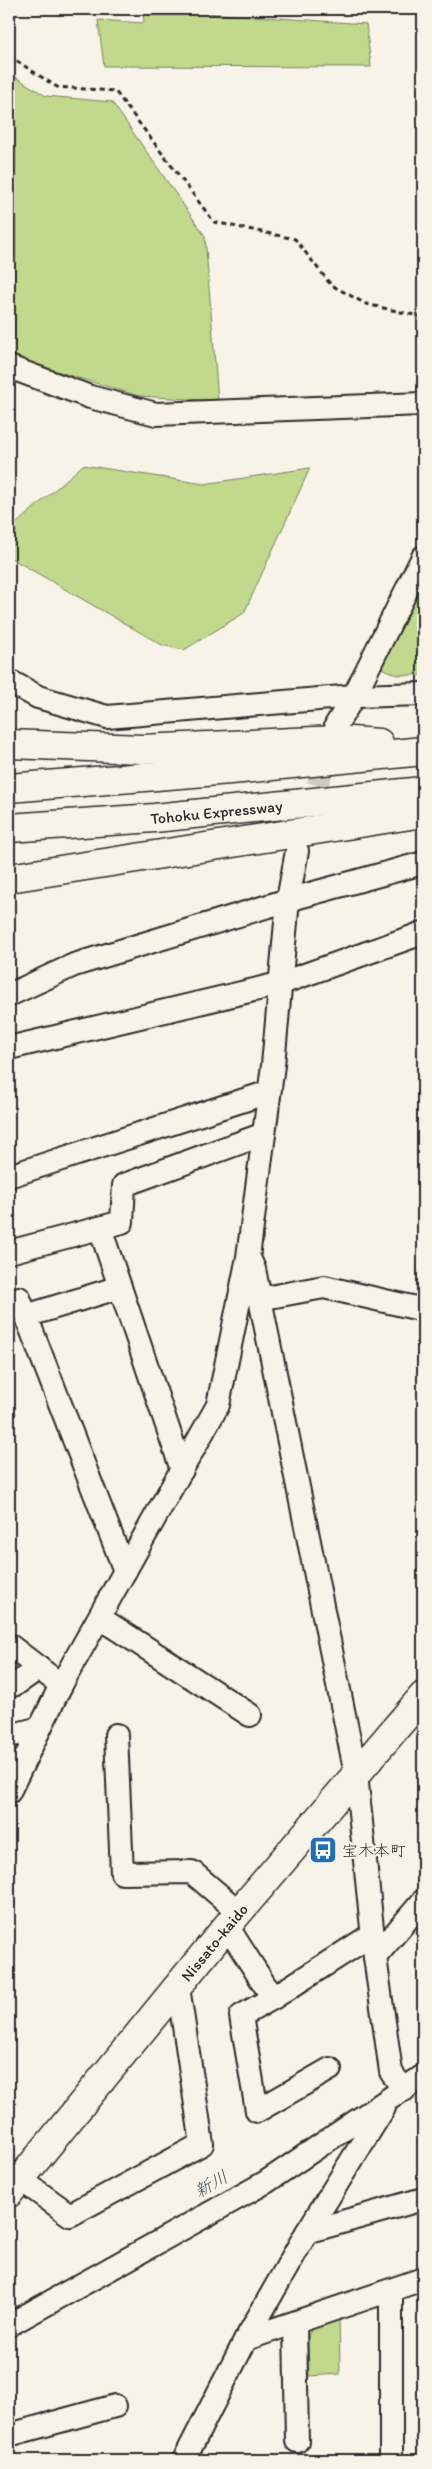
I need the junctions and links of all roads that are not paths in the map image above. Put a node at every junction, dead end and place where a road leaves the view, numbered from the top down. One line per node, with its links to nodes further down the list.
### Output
1 (9, 367): 2 (street)
2 (423, 404)
3 (423, 557): 6 (street)
4 (9, 681): 6 (street)
5 (423, 694): 6 (street)
6 (354, 696): 7 (street)
7 (336, 725)
8 (9, 744): 9 (main road)
9 (423, 745)
10 (423, 751): 11 (main road)
11 (9, 788)
12 (423, 791): 14 (main road, Tohoku Expressway)
13 (423, 813): 17 (main road)
14 (9, 828)
15 (297, 851): 18 (street)
16 (423, 863): 18 (street)
17 (9, 878)
18 (288, 900): 20 (street); 21 (street)
19 (423, 934): 20 (street)
20 (279, 984): 22 (street); 23 (street)
21 (9, 995)
22 (9, 1048)
23 (269, 1092): 24 (street); 25 (street)
24 (264, 1134): 26 (street); 28 (street)
25 (9, 1176)
26 (100, 1228): 27 (street); 29 (street)
27 (9, 1252)
28 (248, 1256): 30 (street); 34 (street)
29 (120, 1287): 33 (street); 34 (street)
30 (259, 1299): 32 (street); 46 (street)
31 (9, 1300): 33 (street)
32 (420, 1309)
33 (26, 1316): 35 (street)
34 (182, 1470): 35 (street)
35 (125, 1571): 36 (street)
36 (100, 1618): 39 (street); 42 (street)
37 (9, 1645): 38 (street)
38 (39, 1668): 39 (street); 40 (street)
39 (61, 1685): 43 (street)
40 (9, 1686)
41 (421, 1703): 46 (main road, Nissato-kaido)
42 (250, 1715)
43 (40, 1728): 45 (street); 47 (street)
44 (116, 1735): 49 (street)
45 (9, 1736)
46 (356, 1774): 49 (main road, Nissato-kaido); 50 (street)
47 (9, 1792)
48 (423, 1901): 51 (street)
49 (233, 1919): 52 (main road, Nissato-kaido); 53 (street)
50 (373, 1934): 51 (street); 53 (street)
51 (375, 1957): 56 (street)
52 (178, 1987): 57 (main road, Nissato-kaido); 57 (street)
53 (273, 1998): 54 (street)
54 (330, 2069)
55 (423, 2076): 56 (street)
56 (394, 2088): 59 (street); 63 (street)
57 (14, 2186)
58 (423, 2199): 59 (street)
59 (307, 2232): 64 (street)
60 (423, 2279): 61 (street)
61 (391, 2290): 62 (street); 69 (street)
62 (295, 2323): 64 (street); 67 (street)
63 (9, 2325)
64 (246, 2339): 68 (street)
65 (115, 2406): 66 (street)
66 (9, 2435)
67 (297, 2441)
68 (184, 2460)
69 (391, 2460)

